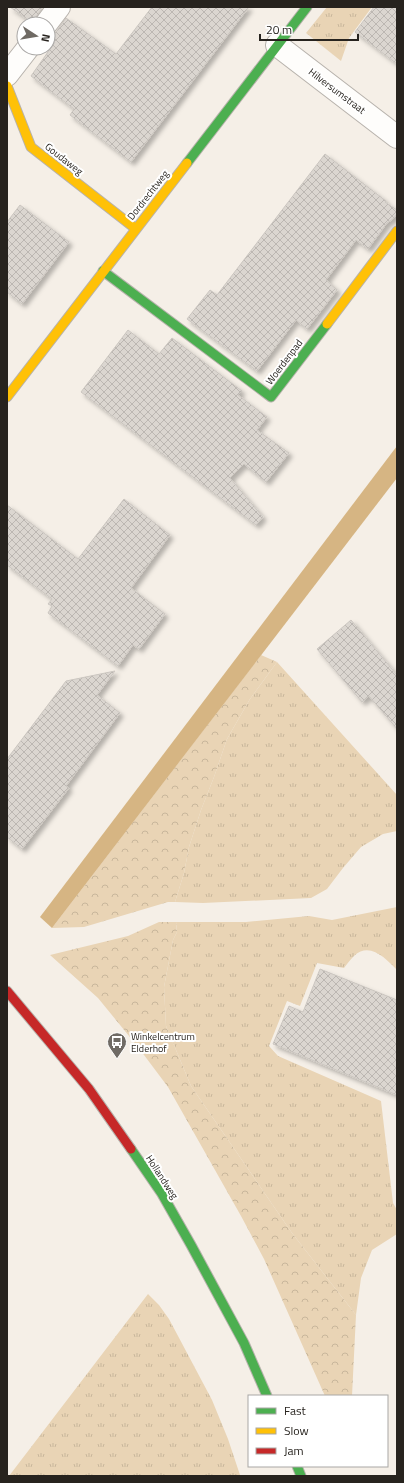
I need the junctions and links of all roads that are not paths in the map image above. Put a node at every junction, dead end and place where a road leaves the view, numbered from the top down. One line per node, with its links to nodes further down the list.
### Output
1 (59, 7): 3 (street)
2 (306, 7): 4 (street, Dordrechtweg)
3 (52, 16)
4 (277, 45): 8 (street, Hilversumstraat); 9 (street, Dordrechtweg)
5 (22, 56): 6 (street)
6 (7, 75)
7 (7, 86): 9 (street, Goudaweg)
8 (397, 137)
9 (136, 228): 11 (street, Dordrechtweg)
10 (397, 231): 11 (street, Woerdenpad)
11 (104, 271): 12 (street, Dordrechtweg)
12 (7, 397)
13 (7, 991): 14 (street, Hollandweg)
14 (267, 1395)

